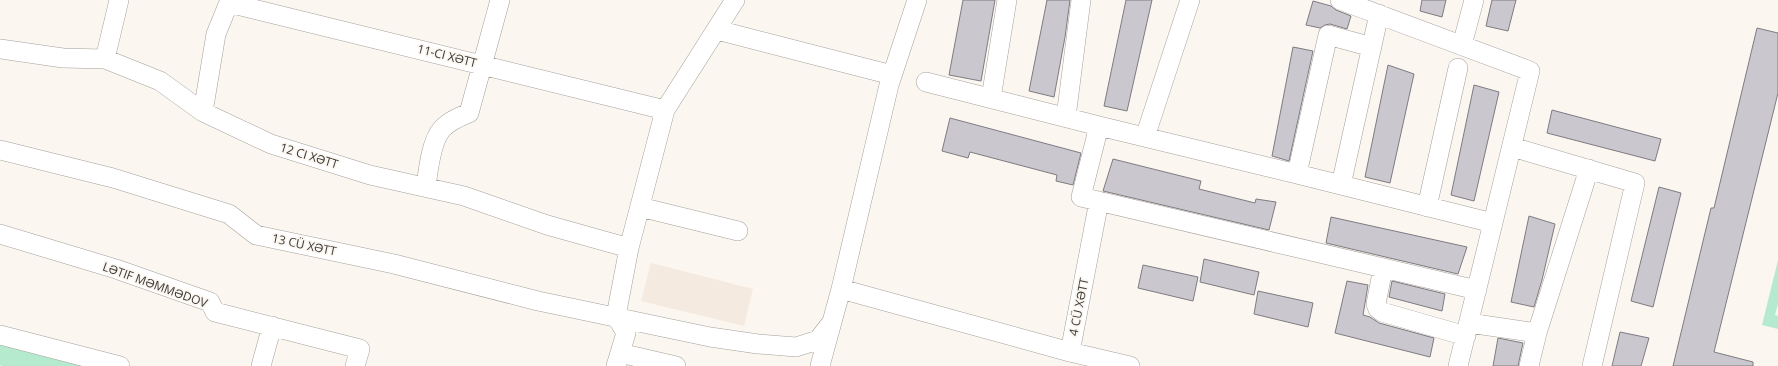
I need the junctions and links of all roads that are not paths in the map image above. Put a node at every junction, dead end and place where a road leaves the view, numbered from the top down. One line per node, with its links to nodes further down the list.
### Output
1 (119, 0): 16 (street)
2 (500, 0): 17 (street)
3 (917, 0): 19 (street)
4 (1007, 0): 21 (street)
5 (1080, 0): 24 (street)
6 (1190, 0): 26 (street)
7 (1340, 0): 11 (street)
8 (1474, 0): 13 (street)
9 (230, 1): 17 (street, 11-CI XƏTT); 23 (street)
10 (730, 1): 12 (street)
11 (1380, 14): 13 (street); 14 (street)
12 (717, 30): 19 (street); 22 (street)
13 (1462, 45): 27 (street)
14 (1372, 47): 30 (street); 31 (street)
15 (0, 49): 16 (street, 12 CI XƏTT)
16 (105, 60): 23 (street, 12 CI XƏTT)
17 (481, 64): 22 (street, 11-CI XƏTT); 32 (street)
18 (1458, 68): 35 (street)
19 (892, 75): 41 (street)
20 (926, 82): 21 (street)
21 (991, 98): 24 (street)
22 (666, 110): 34 (street)
23 (203, 112): 32 (street, 12 CI XƏTT)
24 (1066, 117): 25 (street)
25 (1099, 126): 26 (street); 33 (street)
26 (1145, 137): 30 (street)
27 (1512, 147): 29 (street); 36 (street)
28 (0, 150): 43 (street, 13 CÜ XƏTT)
29 (1590, 169): 47 (street); 59 (street)
30 (1297, 174): 31 (street)
31 (1341, 185): 35 (street)
32 (426, 187): 39 (street, 12 CI XƏTT)
33 (1099, 201): 40 (street); 49 (street, 4 CÜ XƏTT)
34 (640, 207): 37 (street); 39 (street)
35 (1427, 207): 36 (street)
36 (1493, 223): 42 (street)
37 (738, 231)
38 (0, 234): 45 (street, LƏTIF MƏMMƏDOV)
39 (629, 248): 43 (street)
40 (1383, 268): 42 (street); 46 (street)
41 (841, 289): 44 (street); 49 (street)
42 (1477, 290): 46 (street)
43 (616, 316): 44 (street, 13 CÜ XƏTT); 50 (street)
44 (832, 322): 55 (street)
45 (272, 326): 52 (street); 53 (street, LƏTIF MƏMMƏDOV)
46 (1467, 329): 47 (street); 57 (street)
47 (1538, 333): 58 (street)
48 (0, 335): 51 (street)
49 (1070, 352): 56 (street, 4 CÜ XƏTT)
50 (618, 360): 54 (street)
51 (120, 366)
52 (261, 366)
53 (355, 366)
54 (676, 366)
55 (820, 366)
56 (1130, 366)
57 (1458, 366)
58 (1529, 366)
59 (1592, 366)

